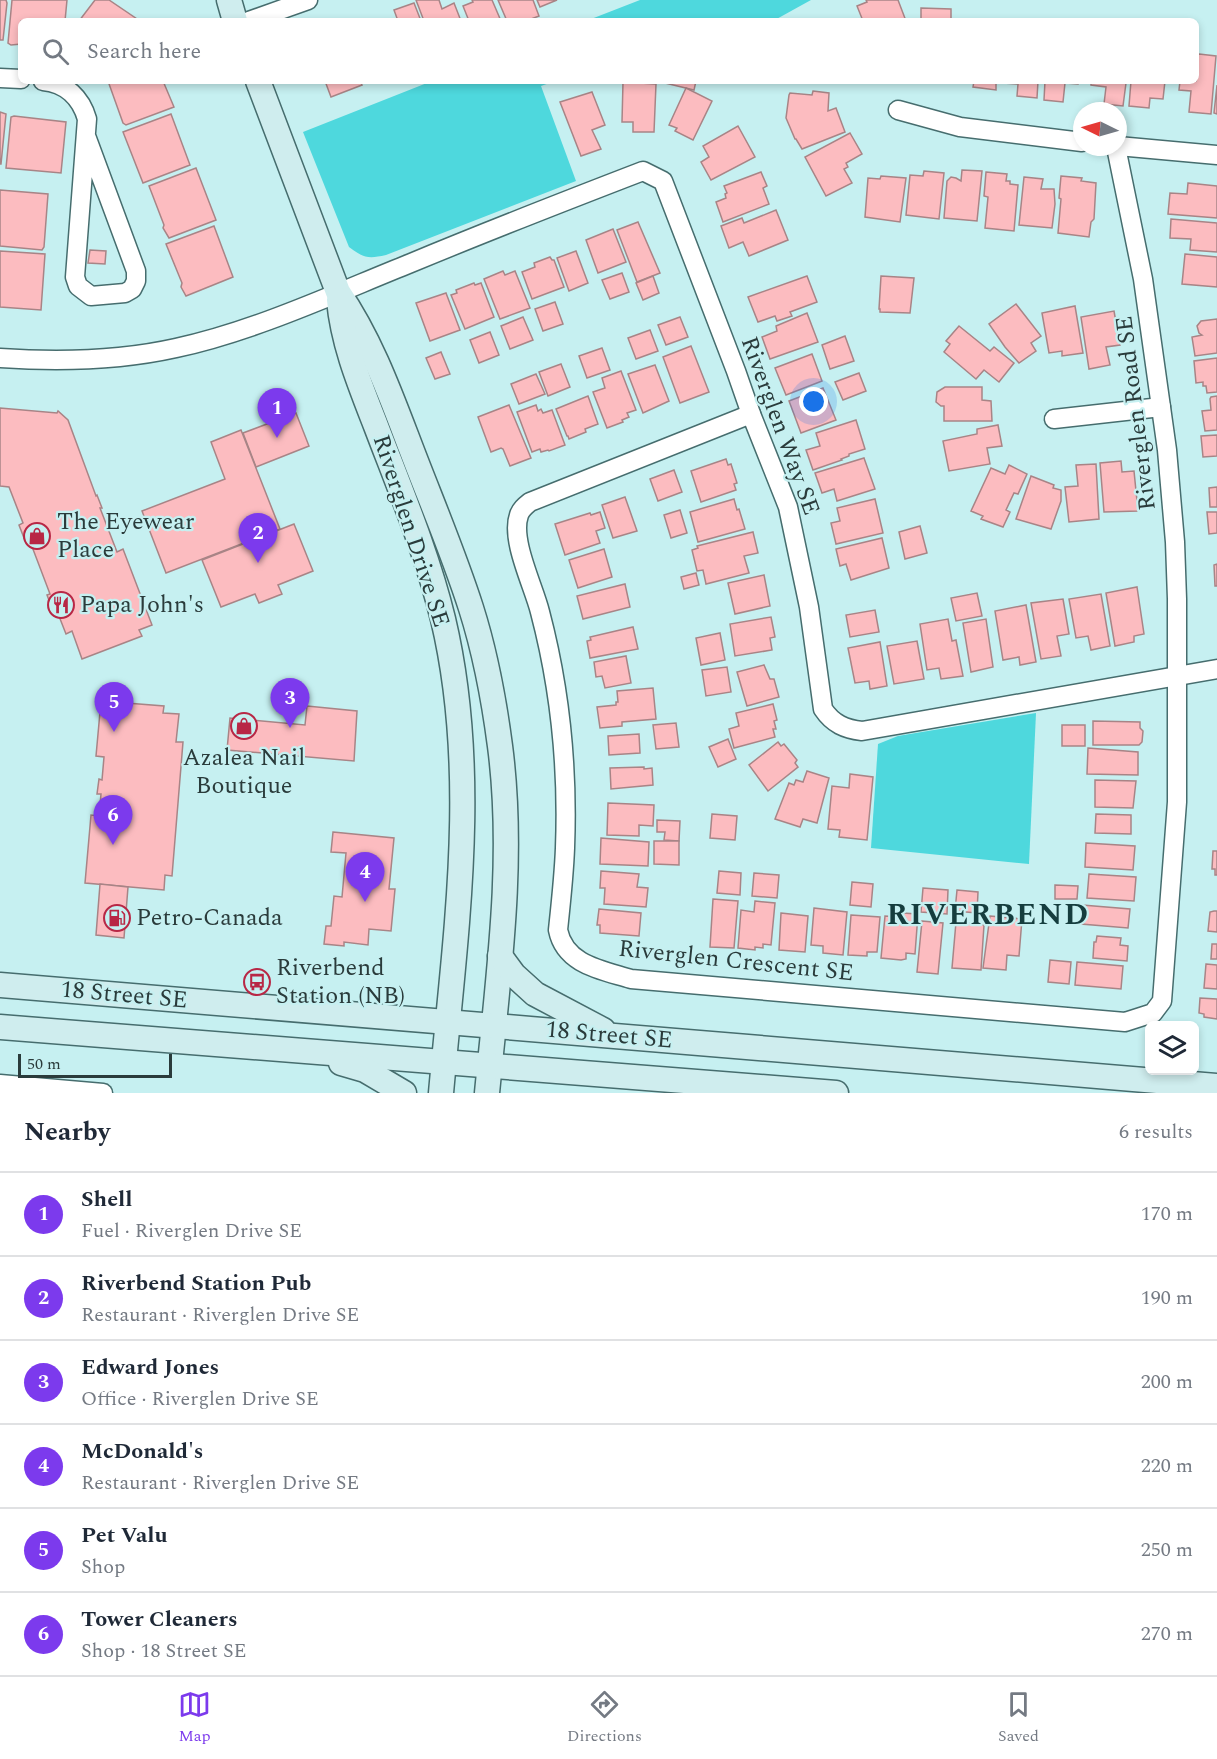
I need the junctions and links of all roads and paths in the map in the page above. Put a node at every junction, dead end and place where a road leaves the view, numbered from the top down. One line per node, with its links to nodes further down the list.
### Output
1 (229, 0): 3 (main road)
2 (308, 0): 4 (street)
3 (234, 18)
4 (257, 18)
5 (0, 78): 6 (street)
6 (18, 79)
7 (55, 84): 10 (street)
8 (259, 84): 15 (main road, Riverglen Drive SE)
9 (898, 110): 11 (street)
10 (86, 136): 10 (street)
11 (1073, 141)
12 (1127, 148): 13 (street, Riverglen Road SE)
13 (1217, 155)
14 (1119, 156): 17 (street, Riverglen Road SE)
15 (338, 292): 16 (street); 18 (street, Riverglen Way SE); 22 (main road, Riverglen Drive SE); 24 (main road, Riverglen Drive SE)
16 (0, 358)
17 (1161, 407): 19 (street); 21 (street, Riverglen Road SE)
18 (750, 414): 21 (street, Riverglen Way SE); 21 (street, Riverglen Crescent SE)
19 (1054, 419)
20 (1217, 669): 21 (street, Riverglen Way SE)
21 (1178, 677)
22 (500, 956): 25 (main road, Riverglen Drive SE); 27 (main road)
23 (0, 985): 24 (main road, 18 Street SE)
24 (448, 1021): 25 (main road, 18 Street SE); 29 (main road, Riverglen Drive SE)
25 (494, 1025): 27 (main road, 18 Street SE); 30 (main road, Riverglen Drive SE)
26 (0, 1026): 28 (main road, 18 Street SE)
27 (612, 1035): 32 (main road, 18 Street SE)
28 (307, 1052): 29 (main road, 18 Street SE); 34 (main road)
29 (444, 1061): 30 (main road, 18 Street SE); 35 (main road, Riverglen Drive SE)
30 (490, 1065): 36 (main road, Riverglen Drive SE); 37 (main road, 18 Street SE)
31 (0, 1084): 33 (street)
32 (1217, 1086)
33 (103, 1093)
34 (404, 1093)
35 (441, 1093)
36 (487, 1093)
37 (836, 1093)

